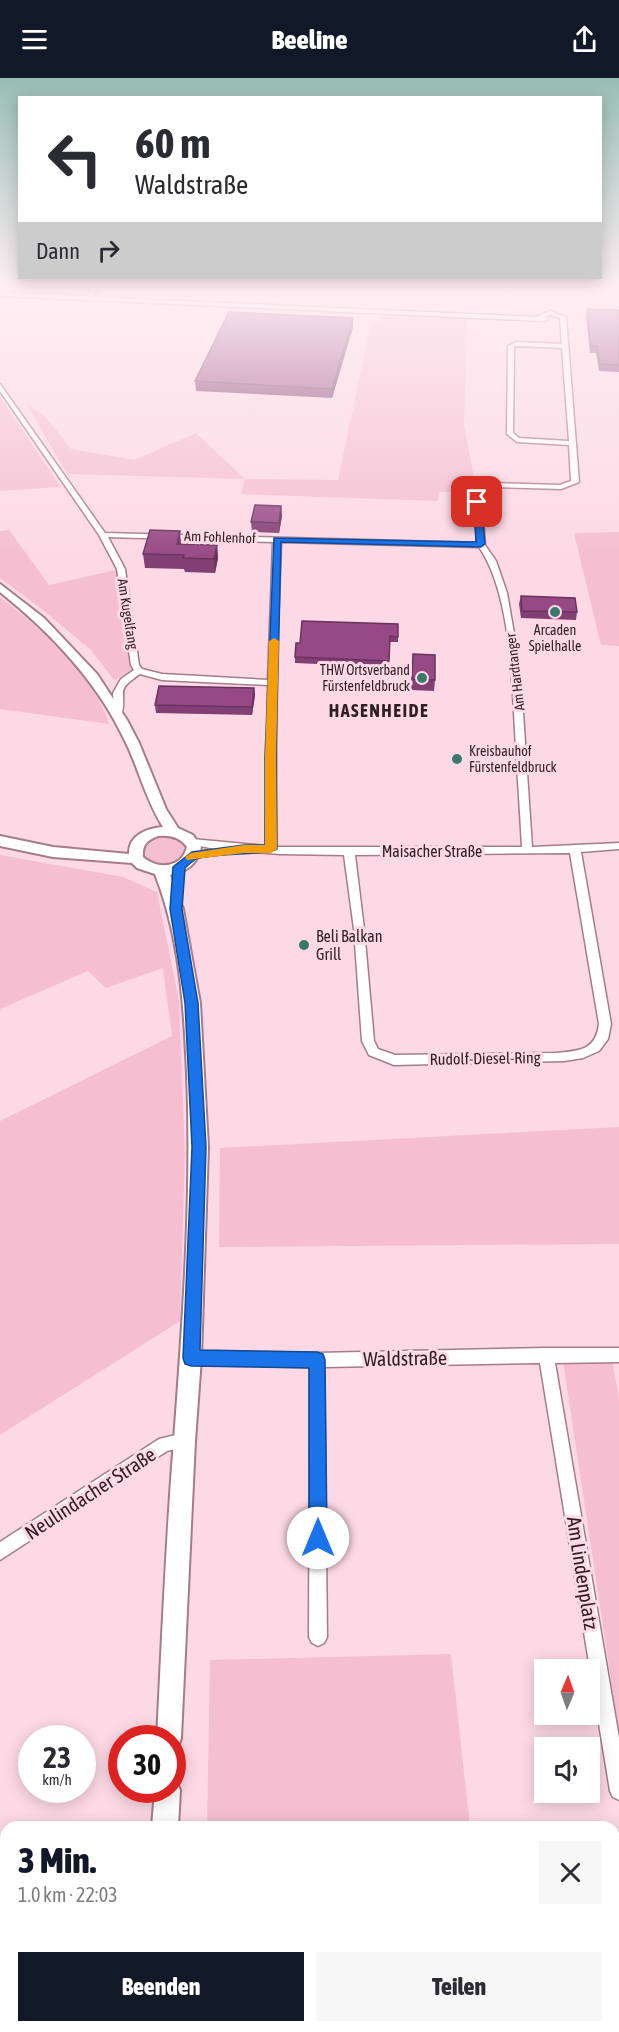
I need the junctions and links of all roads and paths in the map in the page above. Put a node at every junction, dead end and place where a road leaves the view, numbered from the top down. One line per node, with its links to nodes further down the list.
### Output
1 (511, 376): 4 (street)
2 (568, 376): 4 (street)
3 (0, 386): 5 (street, Am Kugelfang)
4 (572, 443): 7 (street, Am Hardtanger)
5 (103, 536): 6 (street, Am Fohlenhof); 9 (street, Am Kugelfang)
6 (277, 539): 7 (street, Am Fohlenhof); 10 (street)
7 (481, 544): 21 (street, Am Hardtanger)
8 (0, 587): 11 (main road)
9 (139, 671): 10 (street, Am Kugelfang); 11 (street)
10 (272, 683): 19 (street)
11 (117, 713): 12 (main road)
12 (152, 795): 13 (main road); 14 (main road)
13 (173, 831): 14 (main road); 18 (main road)
14 (149, 834): 16 (main road)
15 (0, 841): 23 (main road)
16 (136, 844): 23 (main road); 24 (main road)
17 (619, 846): 20 (street, Maisacher Straße)
18 (192, 849): 19 (street, Maisacher Straße); 25 (main road)
19 (271, 849): 22 (street, Maisacher Straße)
20 (575, 849): 21 (street, Maisacher Straße); 22 (street, Rudolf-Diesel-Ring)
21 (527, 850): 22 (street, Maisacher Straße)
22 (349, 851)
23 (83, 856): 24 (main road)
24 (136, 860): 26 (main road)
25 (179, 867): 26 (main road); 27 (main road)
26 (161, 871): 27 (main road)
27 (176, 909): 29 (main road)
28 (546, 1355): 30 (street, Waldstraße); 31 (street, Waldstraße); 36 (street, Am Lindenplatz)
29 (191, 1358): 31 (street, Waldstraße); 32 (main road)
30 (618, 1358)
31 (317, 1360): 34 (street)
32 (184, 1441): 33 (street, Neulindacher Straße); 35 (main road)
33 (0, 1552)
34 (318, 1637)
35 (170, 1725)
36 (619, 1791)
37 (166, 1803): 38 (main road)
38 (165, 1821)

